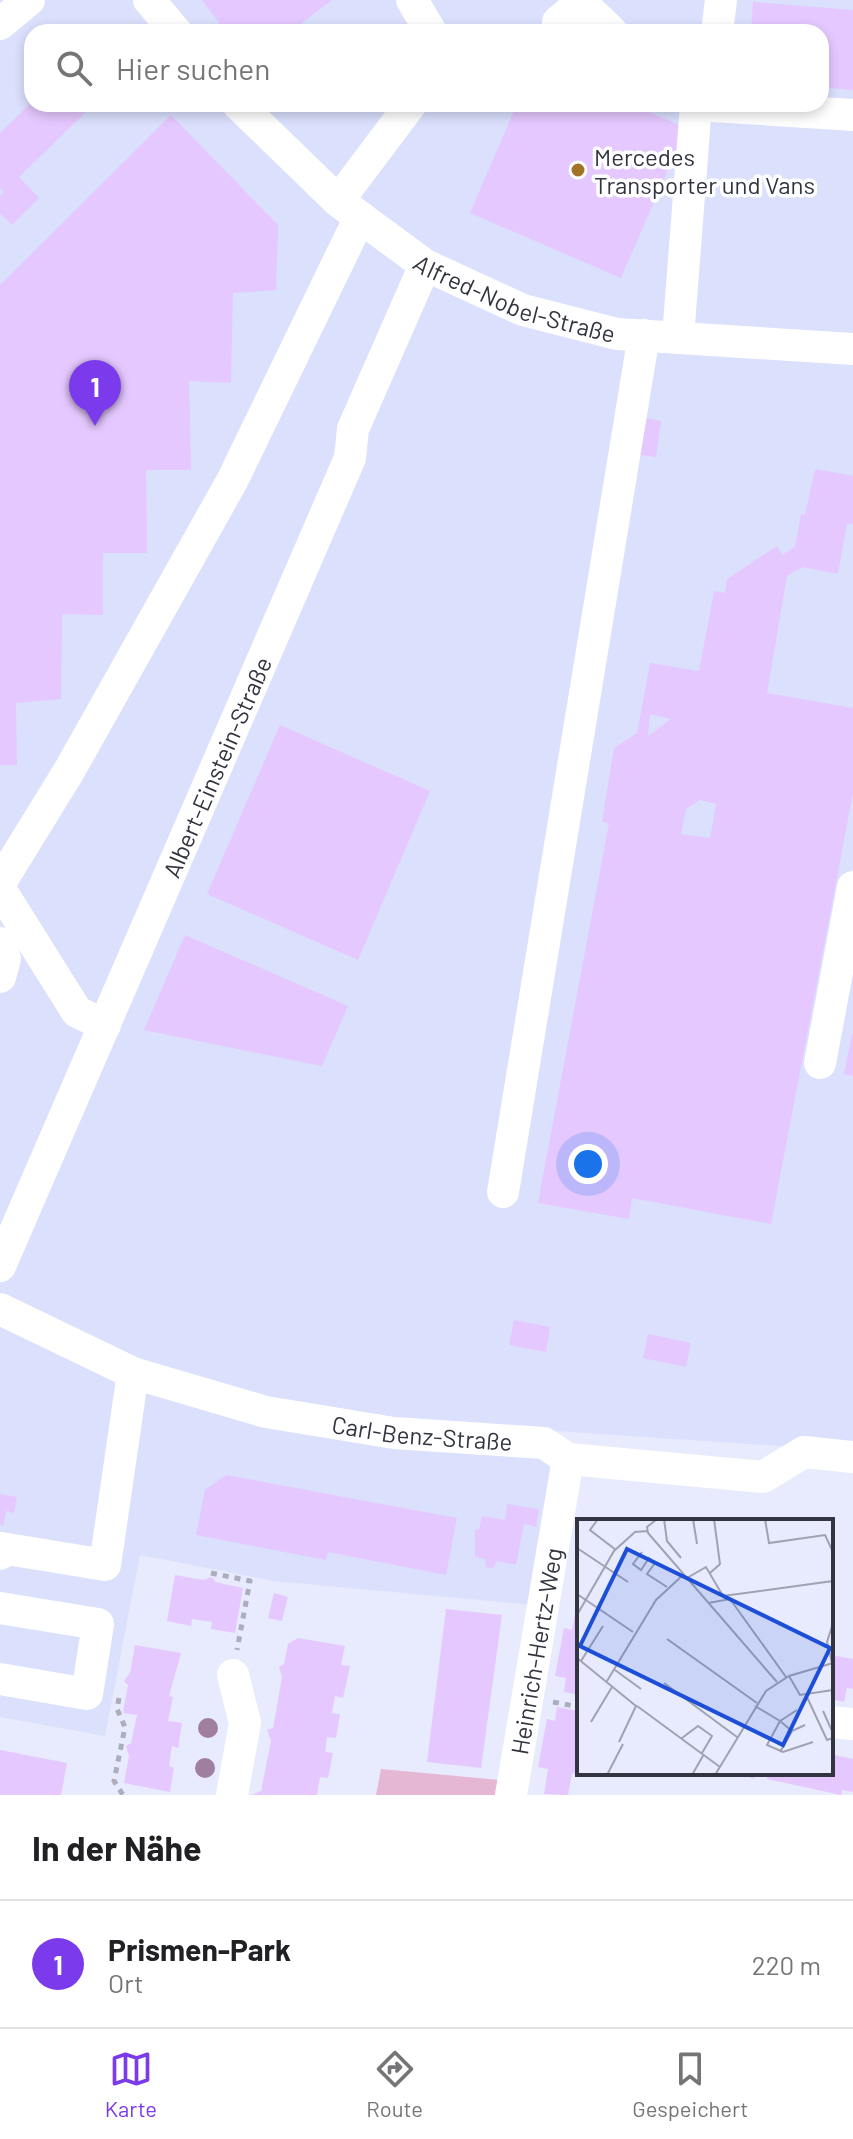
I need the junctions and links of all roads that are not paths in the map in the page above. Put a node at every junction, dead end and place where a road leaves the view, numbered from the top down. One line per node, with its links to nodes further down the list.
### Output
1 (29, 0): 5 (street)
2 (149, 0): 6 (street)
3 (721, 0): 8 (street)
4 (558, 22): 7 (street)
5 (0, 24)
6 (169, 24)
7 (604, 24)
8 (718, 24)
9 (246, 112): 14 (street, Alfred-Nobel-Straße)
10 (406, 112): 14 (street)
11 (695, 112): 17 (street)
12 (810, 112): 13 (street)
13 (853, 115)
14 (349, 209): 15 (street, Alfred-Nobel-Straße); 19 (street)
15 (425, 265): 16 (street, Alfred-Nobel-Straße); 23 (street, Albert-Einstein-Straße)
16 (644, 335): 17 (street, Alfred-Nobel-Straße); 25 (street)
17 (678, 337): 18 (street, Alfred-Nobel-Straße)
18 (853, 349)
19 (0, 886): 23 (street)
20 (853, 887): 24 (street)
21 (0, 943): 22 (street)
22 (0, 977)
23 (105, 1025): 26 (street, Albert-Einstein-Straße)
24 (820, 1063)
25 (503, 1192)
26 (0, 1266)
27 (0, 1309): 28 (street, Carl-Benz-Straße)
28 (133, 1373): 30 (street, Carl-Benz-Straße); 31 (street)
29 (853, 1457): 30 (street, Carl-Benz-Straße)
30 (568, 1459): 38 (street, Heinrich-Hertz-Weg)
31 (0, 1554)
32 (0, 1608): 34 (street)
33 (233, 1675): 37 (street)
34 (0, 1679)
35 (833, 1722): 36 (street)
36 (853, 1724)
37 (232, 1795)
38 (511, 1795)

